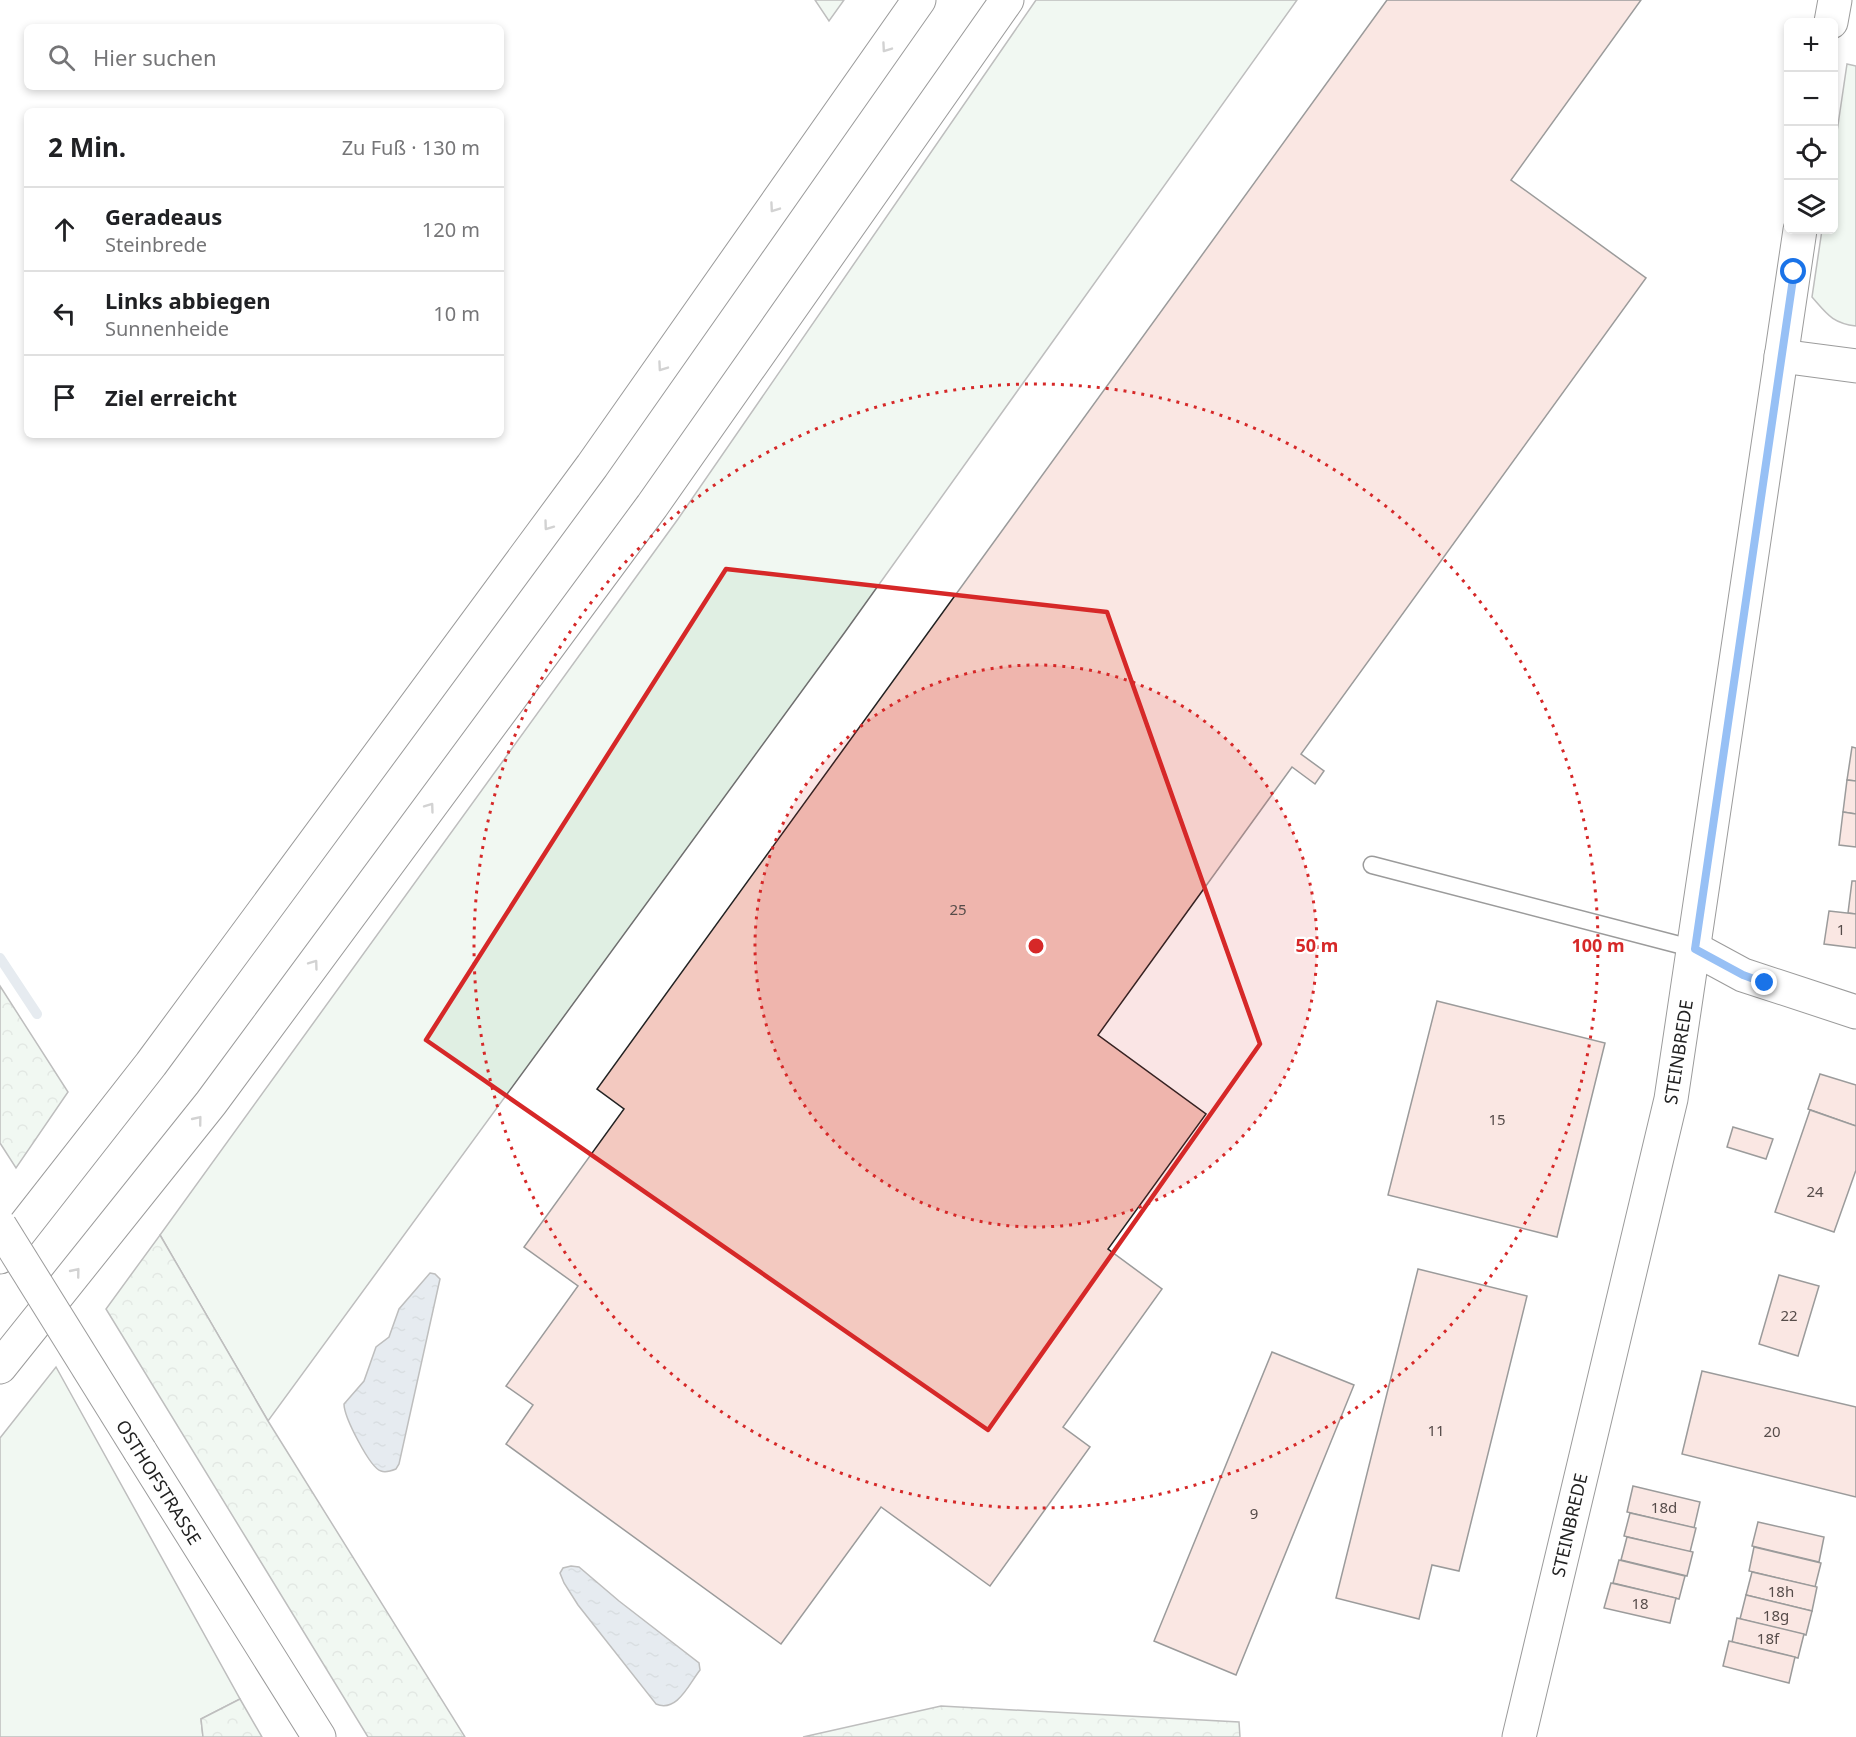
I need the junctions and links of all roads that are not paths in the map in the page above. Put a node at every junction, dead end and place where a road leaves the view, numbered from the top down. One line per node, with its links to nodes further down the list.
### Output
1 (919, 0): 12 (main road, one-way to 12)
2 (1007, 0): 13 (main road, one-way to 2)
3 (1835, 0): 4 (main road)
4 (1832, 18)
5 (1799, 234): 6 (main road, STEINBREDE)
6 (1781, 356): 7 (main road); 9 (main road, STEINBREDE)
7 (1856, 366)
8 (1372, 865): 9 (lane)
9 (1695, 949): 10 (main road); 15 (main road, STEINBREDE)
10 (1856, 1012)
11 (0, 1226): 14 (main road, OSTHOFSTRASSE, bridge)
12 (0, 1257)
13 (0, 1367)
14 (319, 1737)
15 (1519, 1737)

